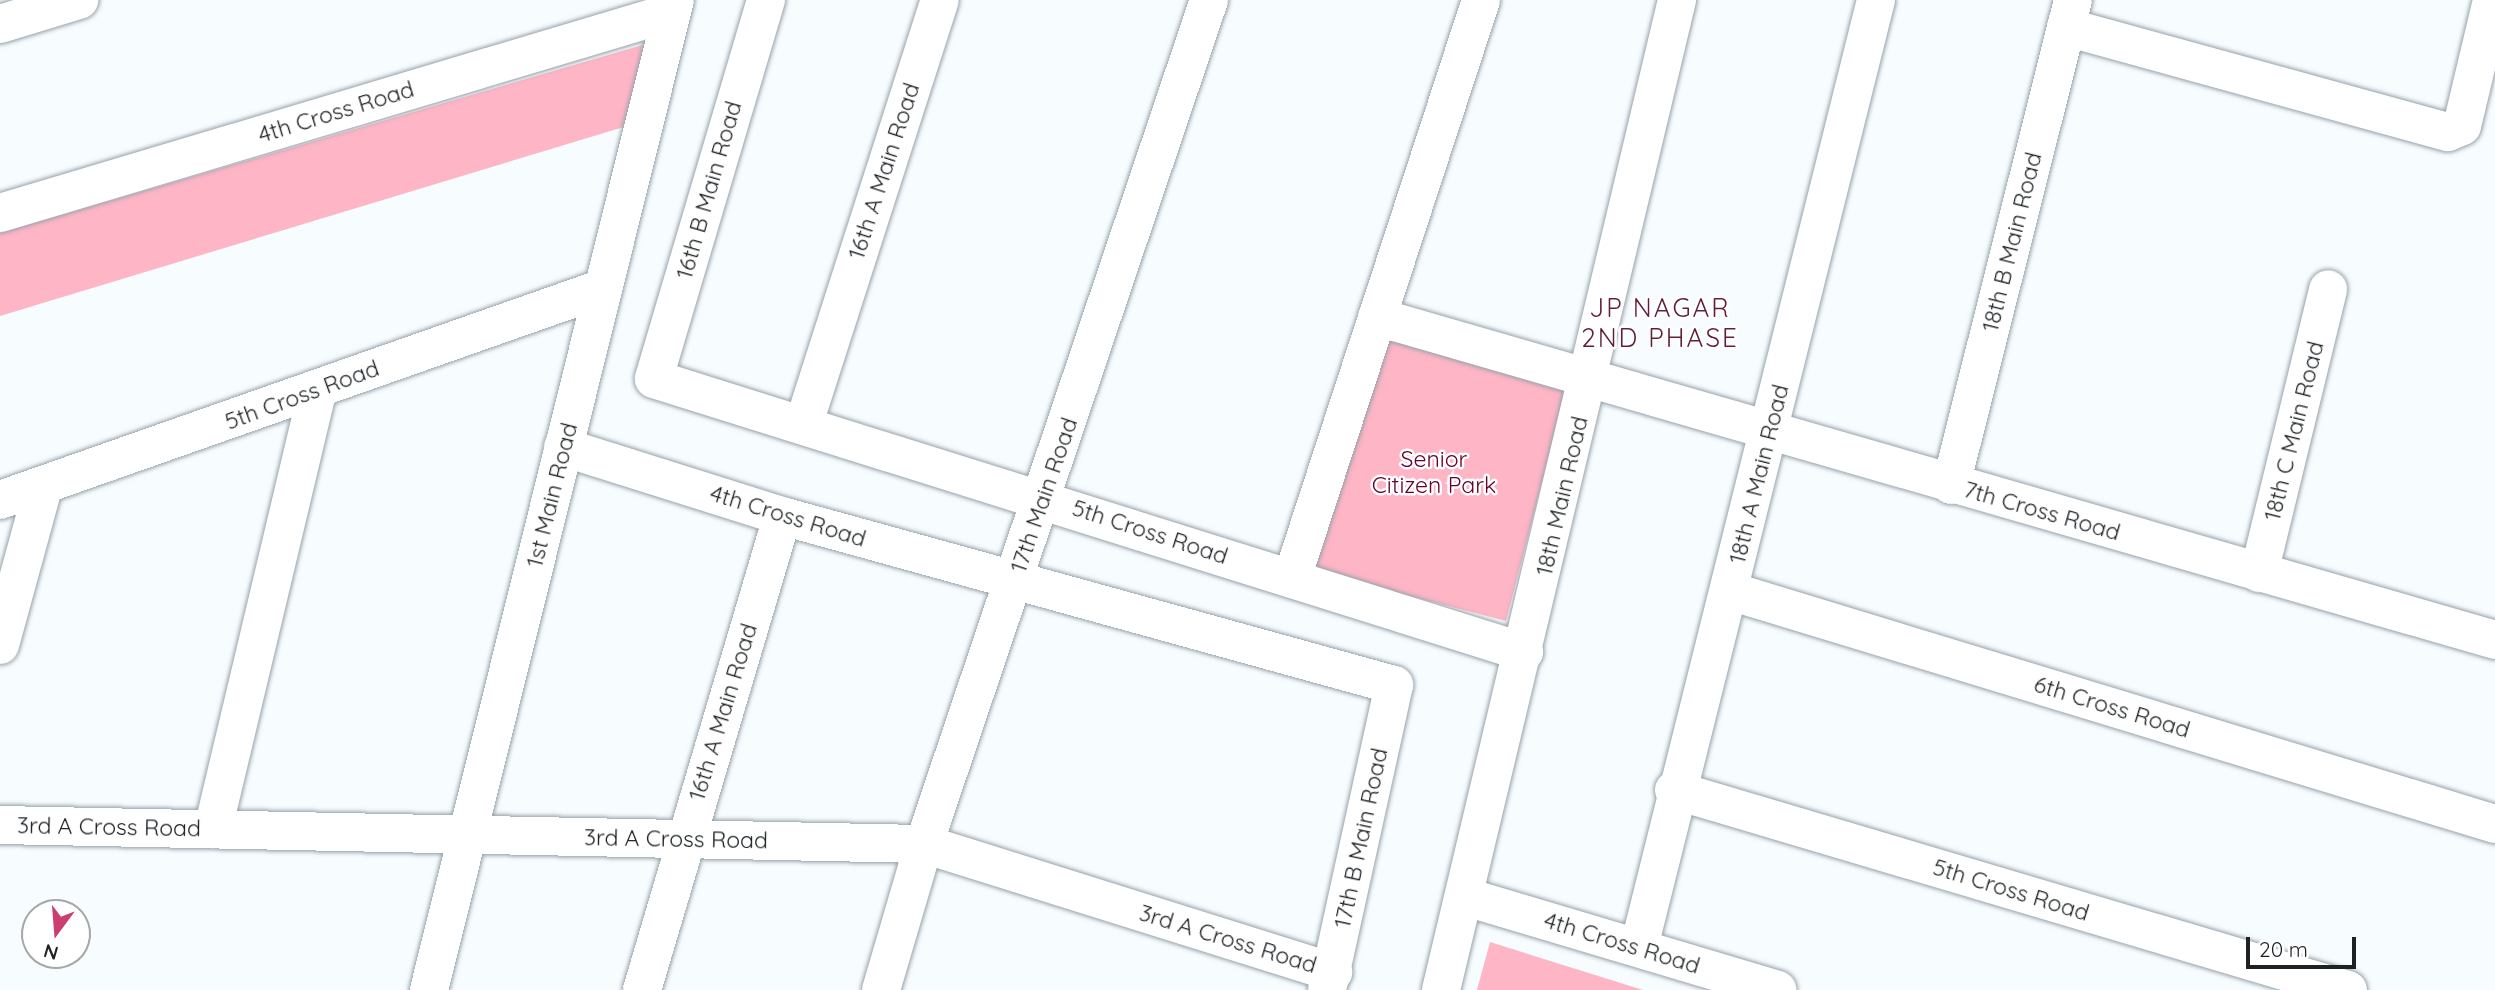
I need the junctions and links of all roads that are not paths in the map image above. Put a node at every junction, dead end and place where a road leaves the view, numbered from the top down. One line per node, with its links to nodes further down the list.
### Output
1 (79, 0): 11 (street)
2 (766, 0): 16 (street, 16th B Main Road)
3 (940, 0): 19 (street, 16th A Main Road)
4 (1209, 0): 24 (street, 17th Main Road)
5 (1481, 0): 15 (street)
6 (1677, 0): 17 (street, 18th Main Road)
7 (1876, 0): 20 (street, 18th A Main Road)
8 (2492, 0): 10 (street)
9 (673, 6): 12 (street, 4th Cross Road); 13 (street, 1st Main Road)
10 (2069, 14): 22 (street, 18th B Main Road)
11 (0, 24)
12 (0, 213)
13 (603, 288): 18 (street, 5th Cross Road); 21 (street, 1st Main Road)
14 (2328, 289): 27 (street, 18th C Main Road)
15 (1377, 317): 17 (street, 7th Cross Road); 28 (street)
16 (654, 379): 19 (street, 5th Cross Road)
17 (1589, 379): 20 (street, 7th Cross Road); 33 (street, 18th Main Road)
18 (318, 389): 23 (street, 5th Cross Road); 38 (street)
19 (804, 423): 24 (street, 5th Cross Road)
20 (1770, 433): 22 (street, 7th Cross Road); 30 (street, 18th A Main Road)
21 (563, 446): 26 (street, 4th Cross Road); 39 (street, 1st Main Road)
22 (1951, 485): 27 (street, 7th Cross Road)
23 (43, 488): 25 (street, 5th Cross Road); 32 (street)
24 (1043, 498): 28 (street, 5th Cross Road); 29 (street, 17th Main Road)
25 (0, 500)
26 (782, 516): 29 (street, 4th Cross Road); 40 (street, 16th A Main Road)
27 (2259, 573): 31 (street, 7th Cross Road)
28 (1292, 578): 33 (street, 5th Cross Road)
29 (1015, 582): 34 (street, 4th Cross Road); 41 (street, 17th Main Road)
30 (1730, 591): 35 (street, 18th A Main Road); 36 (street, 6th Cross Road)
31 (2495, 640)
32 (0, 645)
33 (1524, 652): 42 (street, 18th Main Road)
34 (1394, 685): 44 (street, 17th B Main Road)
35 (1674, 790): 43 (street, 18th A Main Road); 50 (street, 5th Cross Road)
36 (2495, 824)
37 (0, 825): 38 (street, 3rd A Cross Road)
38 (213, 829): 39 (street, 3rd A Cross Road)
39 (470, 835): 40 (street, 3rd A Cross Road); 45 (street, 1st Main Road)
40 (686, 839): 41 (street, 3rd A Cross Road); 46 (street, 16th A Main Road)
41 (924, 844): 44 (street, 3rd A Cross Road); 47 (street, 17th Main Road)
42 (1466, 897): 43 (street, 4th Cross Road); 48 (street, 18th Main Road)
43 (1639, 947): 49 (street, 4th Cross Road)
44 (1330, 981)
45 (429, 990)
46 (642, 990)
47 (881, 990)
48 (1441, 990)
49 (1777, 990)
50 (2348, 990)

